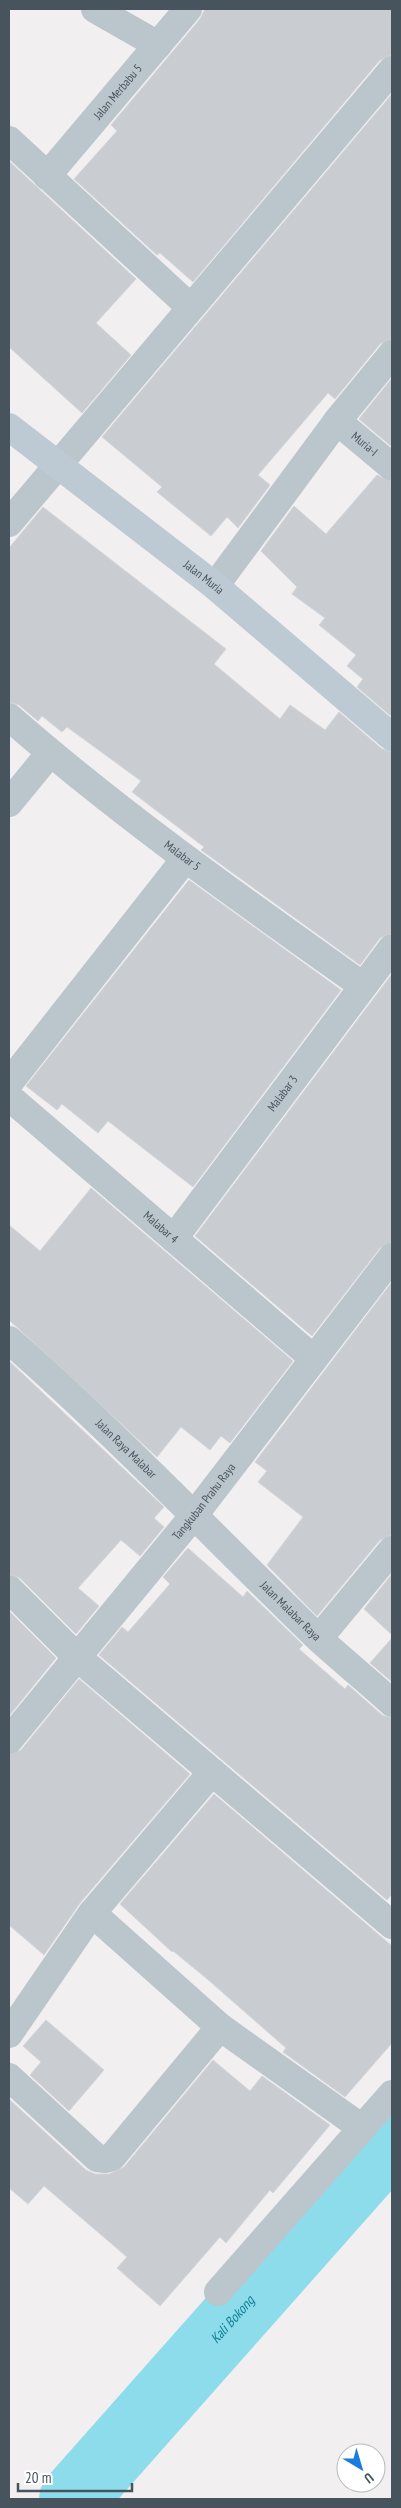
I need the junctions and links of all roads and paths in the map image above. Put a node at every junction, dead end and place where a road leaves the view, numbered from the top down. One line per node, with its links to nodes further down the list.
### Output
1 (95, 9): 3 (street)
2 (188, 9): 3 (street, Jalan Merbabu 5)
3 (158, 45): 6 (street, Jalan Merbabu 5)
4 (392, 70): 7 (street)
5 (9, 140): 6 (street)
6 (47, 176): 7 (street)
7 (190, 307): 11 (street)
8 (392, 354): 9 (street)
9 (338, 422): 12 (street, Muria-I); 14 (street)
10 (9, 427): 11 (street, Jalan Muria)
11 (58, 466): 13 (street); 14 (street, Jalan Muria)
12 (392, 467)
13 (9, 523)
14 (215, 586): 16 (street, Jalan Muria)
15 (9, 717): 17 (street, Malabar 5)
16 (392, 737)
17 (50, 753): 18 (street); 19 (street, Malabar 5)
18 (9, 803)
19 (185, 859): 21 (street, Malabar 5); 22 (street)
20 (392, 948): 21 (street, Malabar 3)
21 (363, 986): 24 (street, Malabar 3)
22 (9, 1083)
23 (9, 1096): 24 (street, Malabar 4)
24 (174, 1238): 27 (street, Malabar 4)
25 (392, 1257): 27 (street, Tangkuban Prahu Raya)
26 (9, 1340): 28 (street, Jalan Raya Malabar)
27 (313, 1358): 28 (street, Tangkuban Prahu Raya)
28 (195, 1514): 31 (street, Jalan Malabar Raya); 32 (street, Tangkuban Prahu Raya)
29 (392, 1550): 31 (street)
30 (9, 1589): 32 (street)
31 (319, 1638): 33 (street, Jalan Malabar Raya)
32 (77, 1657): 34 (street, Tangkuban Prahu Raya); 35 (street)
33 (392, 1703)
34 (9, 1740)
35 (212, 1772): 36 (street); 37 (street)
36 (92, 1913): 38 (street); 39 (street)
37 (392, 1925)
38 (220, 2027): 40 (street); 42 (street)
39 (9, 2034)
40 (9, 2077)
41 (392, 2094): 42 (street)
42 (362, 2128): 43 (street)
43 (218, 2292)

